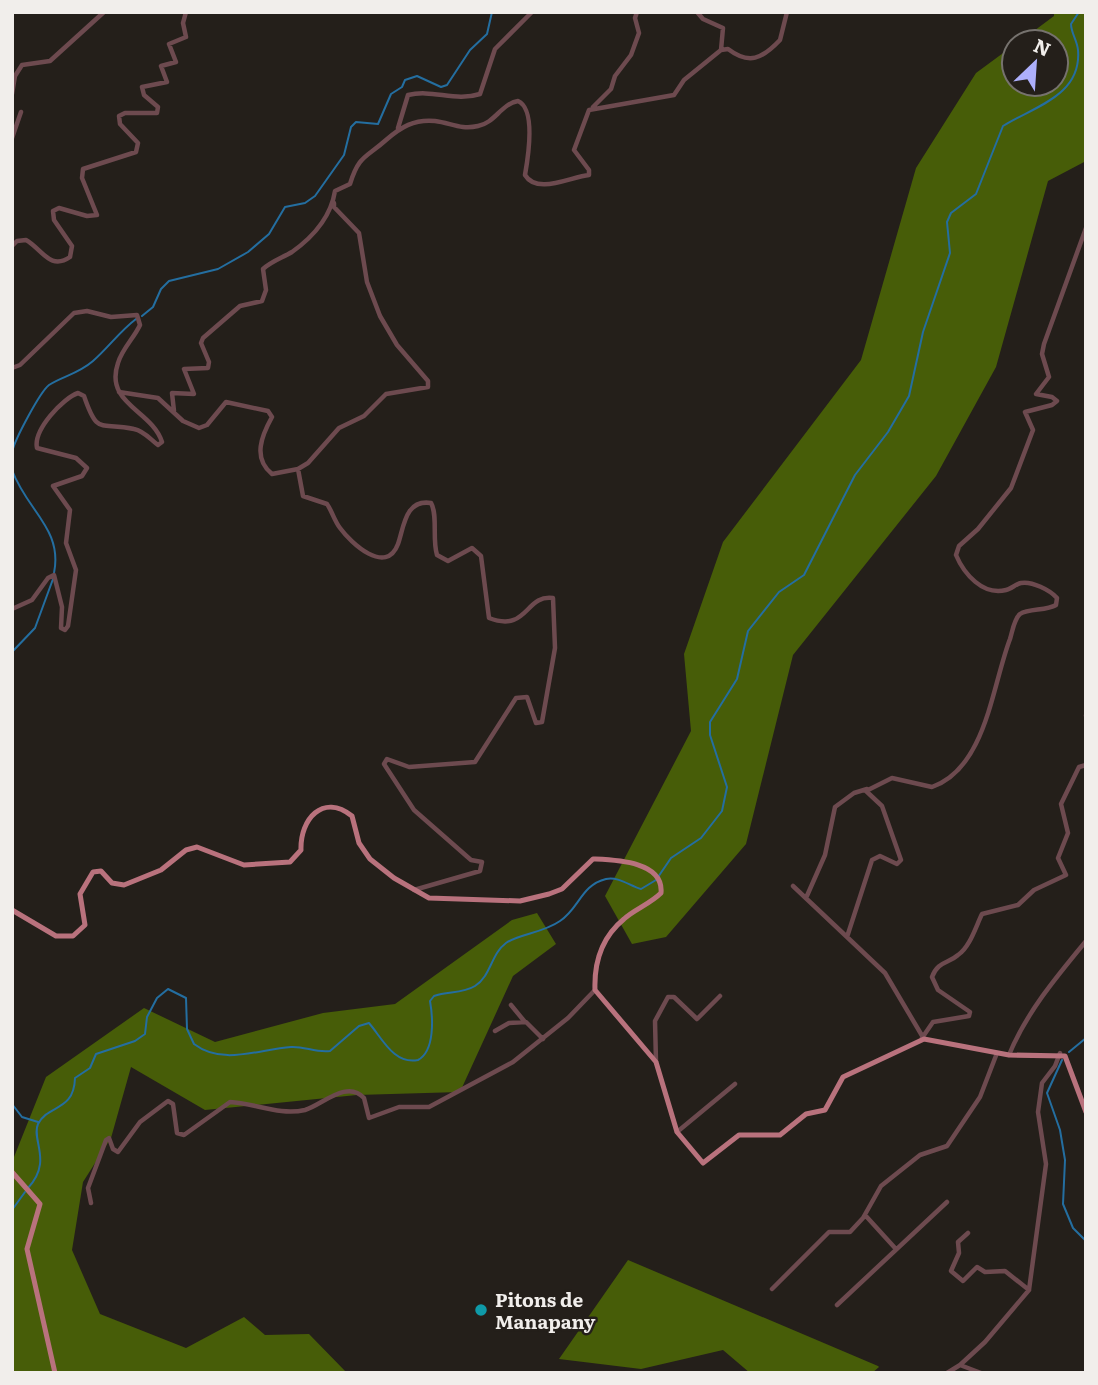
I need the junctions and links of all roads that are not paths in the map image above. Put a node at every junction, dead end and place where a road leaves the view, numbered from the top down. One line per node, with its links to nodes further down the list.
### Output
1 (104, 12): 8 (street)
2 (186, 12): 15 (street)
3 (532, 12): 11 (street)
4 (636, 12): 9 (street)
5 (697, 12): 7 (street)
6 (787, 12): 7 (street)
7 (722, 50): 9 (street)
8 (12, 94)
9 (592, 107): 11 (street)
10 (21, 112): 12 (street)
11 (398, 128): 13 (street)
12 (12, 138)
13 (334, 196): 18 (street); 19 (street)
14 (1086, 228): 22 (street)
15 (12, 246)
16 (12, 368): 17 (street)
17 (119, 392): 18 (street); 20 (street)
18 (174, 411): 19 (street)
19 (298, 468): 24 (street)
20 (12, 609)
21 (1086, 765): 34 (street)
22 (868, 789): 25 (street); 27 (street)
23 (793, 886): 25 (street)
24 (414, 891): 26 (main road); 29 (main road)
25 (806, 898): 27 (street)
26 (12, 910)
27 (847, 937): 34 (street)
28 (1086, 941): 38 (street)
29 (595, 990): 35 (street); 39 (main road)
30 (720, 996): 39 (street)
31 (511, 1005): 32 (street)
32 (526, 1022): 33 (street); 35 (street)
33 (495, 1031)
34 (923, 1038): 36 (main road); 42 (main road)
35 (543, 1039): 45 (street)
36 (997, 1053): 38 (main road); 46 (street)
37 (1060, 1053): 38 (main road); 41 (main road); 50 (street)
38 (1009, 1055)
39 (656, 1062): 42 (main road)
40 (735, 1084): 42 (street)
41 (1086, 1112)
42 (677, 1132)
43 (13, 1173): 53 (main road)
44 (947, 1202): 48 (street)
45 (91, 1203)
46 (865, 1214): 48 (street); 49 (street)
47 (968, 1233): 50 (street)
48 (895, 1248): 51 (street)
49 (772, 1289)
50 (1029, 1290): 52 (street)
51 (837, 1304)
52 (960, 1365): 54 (street); 55 (street)
53 (55, 1373)
54 (947, 1373)
55 (981, 1373)

